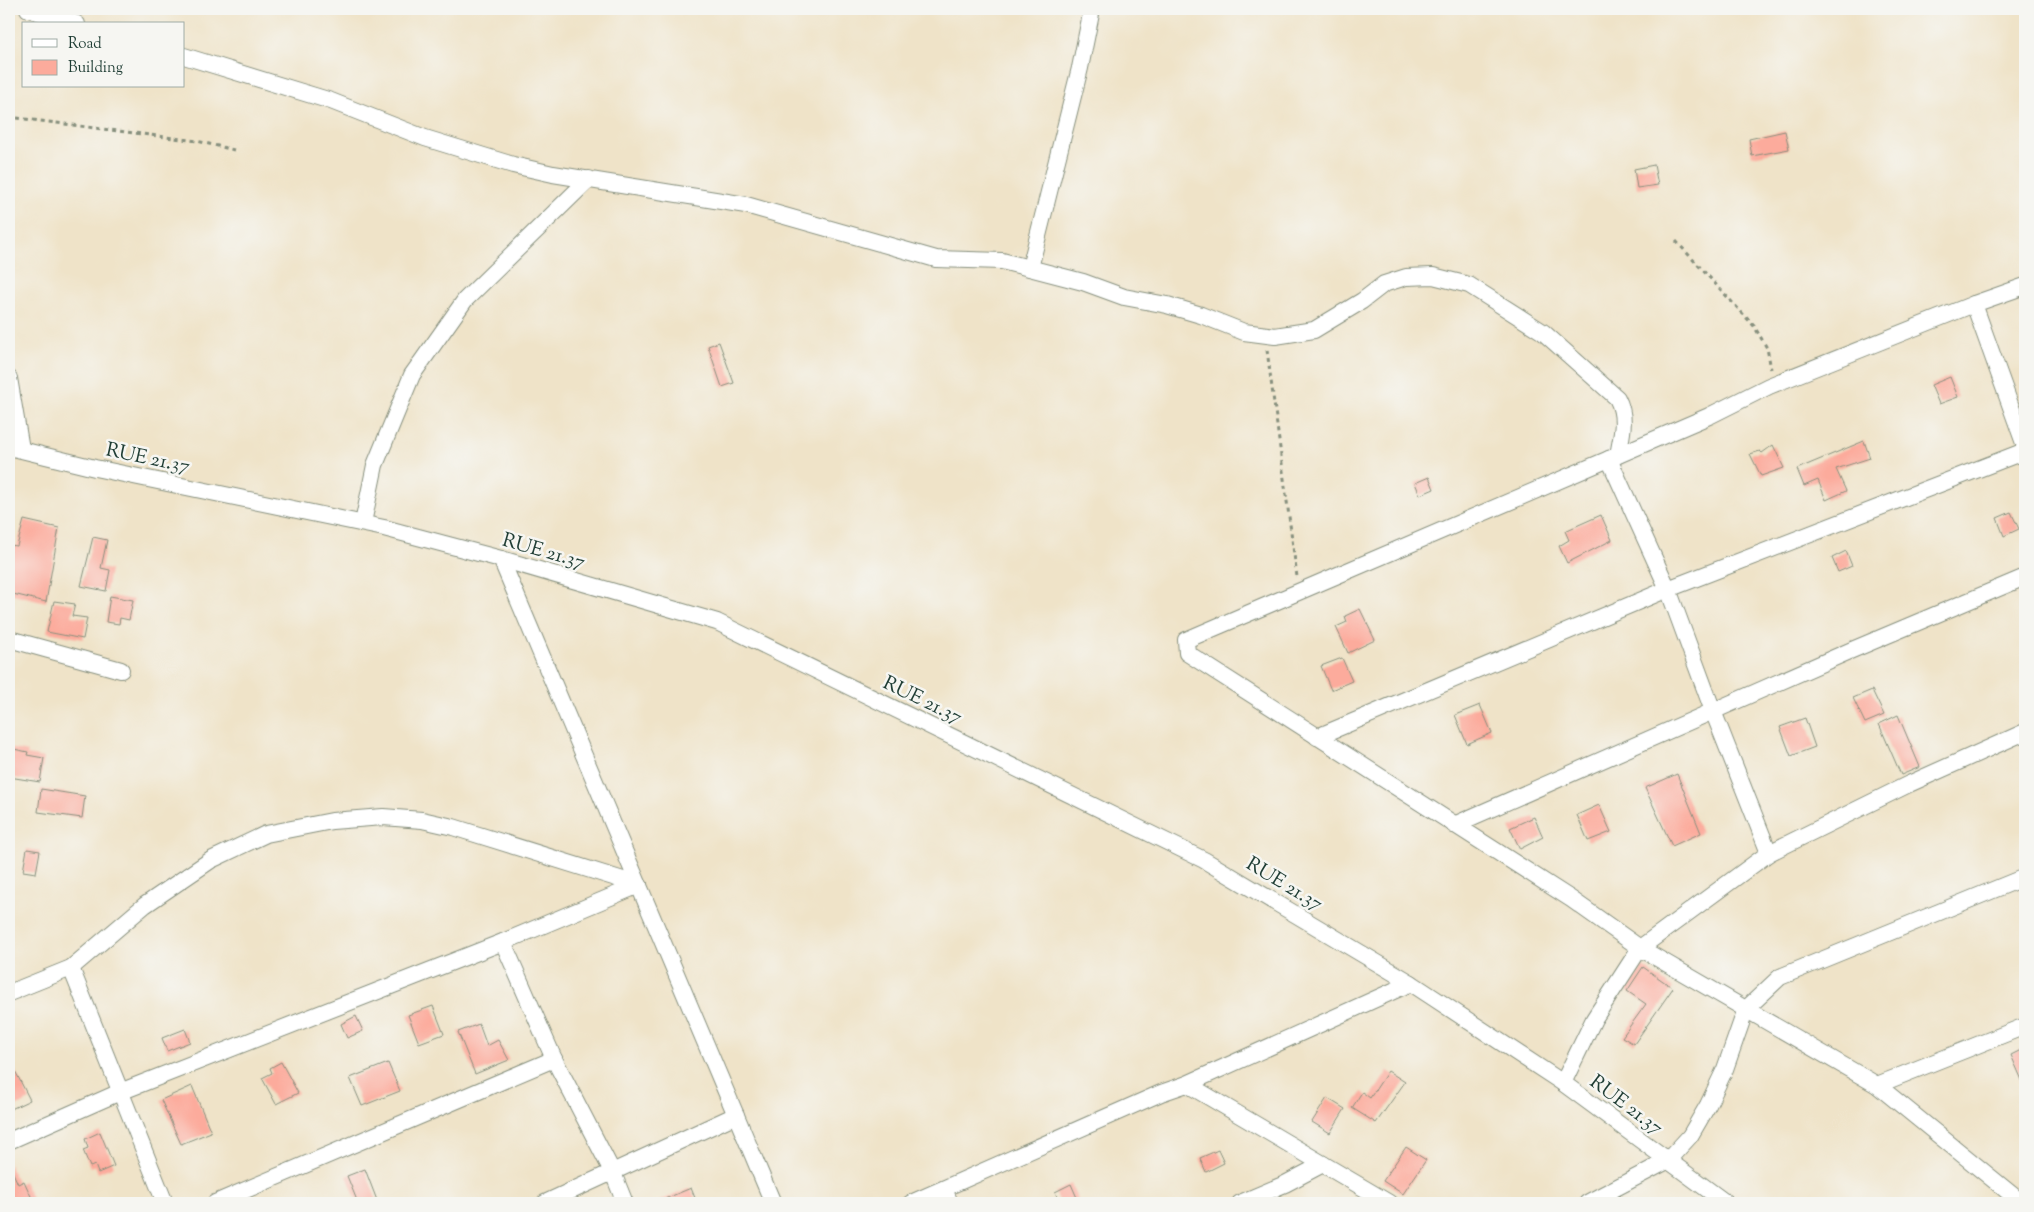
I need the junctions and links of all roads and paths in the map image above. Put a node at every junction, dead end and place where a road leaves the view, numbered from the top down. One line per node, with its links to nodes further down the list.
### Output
1 (28, 9): 3 (street)
2 (1092, 9): 9 (street)
3 (70, 22)
4 (185, 56): 7 (street)
5 (9, 117): 6 (path)
6 (234, 150)
7 (589, 178): 9 (street); 19 (street)
8 (1676, 240): 14 (path)
9 (1030, 268): 12 (street)
10 (2025, 286): 11 (street)
11 (1974, 304): 14 (street); 15 (street)
12 (1265, 335): 18 (street); 23 (path)
13 (9, 378): 16 (street)
14 (1769, 386): 18 (street)
15 (2025, 446)
16 (15, 448): 19 (street, RUE 21.37)
17 (2025, 451): 22 (street)
18 (1613, 457): 22 (street); 23 (street)
19 (363, 523): 20 (street, RUE 21.37)
20 (501, 559): 32 (street); 36 (street, RUE 21.37)
21 (2025, 577): 26 (street)
22 (1668, 590): 26 (street); 28 (street)
23 (1299, 593): 28 (street)
24 (9, 641): 25 (street)
25 (121, 670)
26 (1713, 712): 29 (street); 30 (street)
27 (2025, 732): 30 (street)
28 (1316, 737): 29 (street)
29 (1454, 825): 34 (street)
30 (1769, 854): 34 (street)
31 (2025, 877): 38 (street)
32 (639, 885): 33 (street); 35 (street); 45 (street)
33 (503, 942): 40 (street); 44 (street)
34 (1640, 948): 38 (street); 41 (street)
35 (70, 968): 37 (street); 44 (street)
36 (1411, 983): 41 (street, RUE 21.37); 42 (street)
37 (9, 993)
38 (1746, 1009): 43 (street); 47 (street)
39 (2025, 1026): 43 (street)
40 (554, 1059): 49 (street); 53 (street)
41 (1563, 1083): 47 (street, RUE 21.37)
42 (1188, 1084): 48 (street); 50 (street)
43 (1877, 1084): 51 (street)
44 (120, 1092): 46 (street); 52 (street)
45 (736, 1115): 49 (street); 56 (street)
46 (9, 1141)
47 (1667, 1161): 60 (street); 61 (street, RUE 21.37)
48 (1323, 1164): 58 (street); 59 (street)
49 (613, 1173): 54 (street); 55 (street)
50 (947, 1196): 57 (street)
51 (2019, 1201)
52 (165, 1203)
53 (215, 1203)
54 (545, 1203)
55 (625, 1203)
56 (773, 1203)
57 (911, 1203)
58 (1240, 1203)
59 (1389, 1203)
60 (1587, 1203)
61 (1726, 1203)

